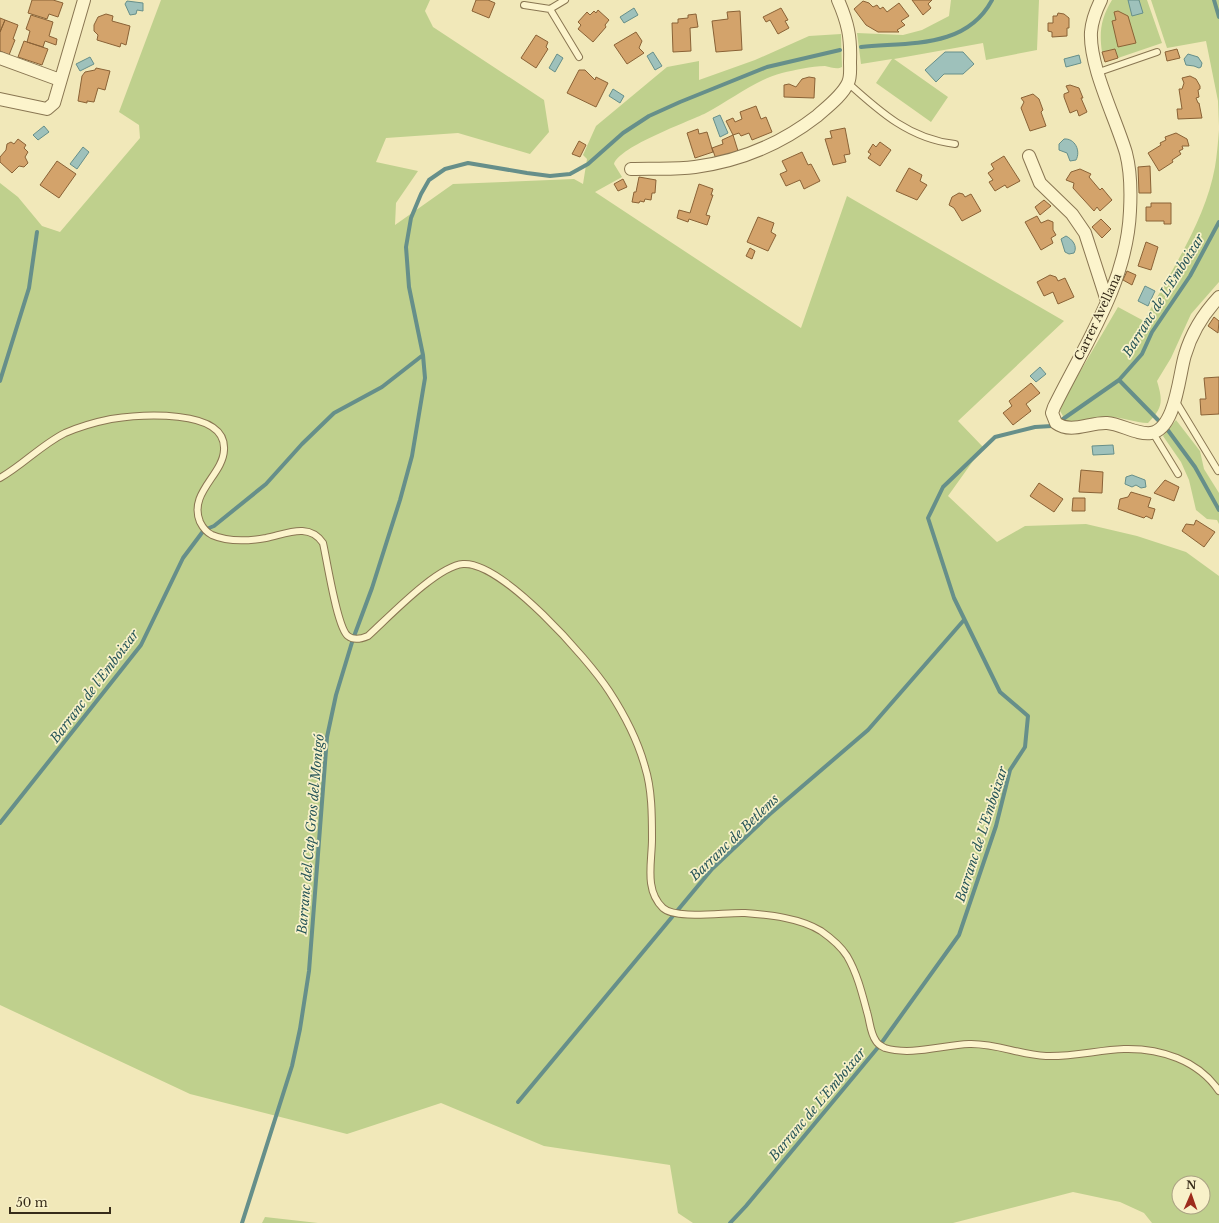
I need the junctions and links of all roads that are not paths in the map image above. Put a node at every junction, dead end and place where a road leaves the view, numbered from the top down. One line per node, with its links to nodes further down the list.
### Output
1 (84, 0): 11 (street)
2 (565, 0): 6 (lane)
3 (838, 0): 12 (street)
4 (1101, 0): 10 (street, Carrer Avellana)
5 (524, 5): 6 (lane)
6 (550, 9): 8 (lane)
7 (1157, 52): 10 (lane)
8 (579, 57)
9 (0, 58): 11 (street)
10 (1099, 72): 18 (street, Carrer Avellana)
11 (60, 80): 13 (street)
12 (848, 83): 14 (lane); 16 (street)
13 (0, 99)
14 (955, 144)
15 (1029, 156): 18 (street)
16 (631, 169)
17 (1219, 297): 19 (street)
18 (1107, 301): 20 (street, Carrer Avellana)
19 (1175, 400): 20 (street); 21 (lane)
20 (1153, 433): 22 (lane)
21 (1218, 471)
22 (1178, 474)
23 (0, 478): 24 (lane)
24 (1219, 1091)

